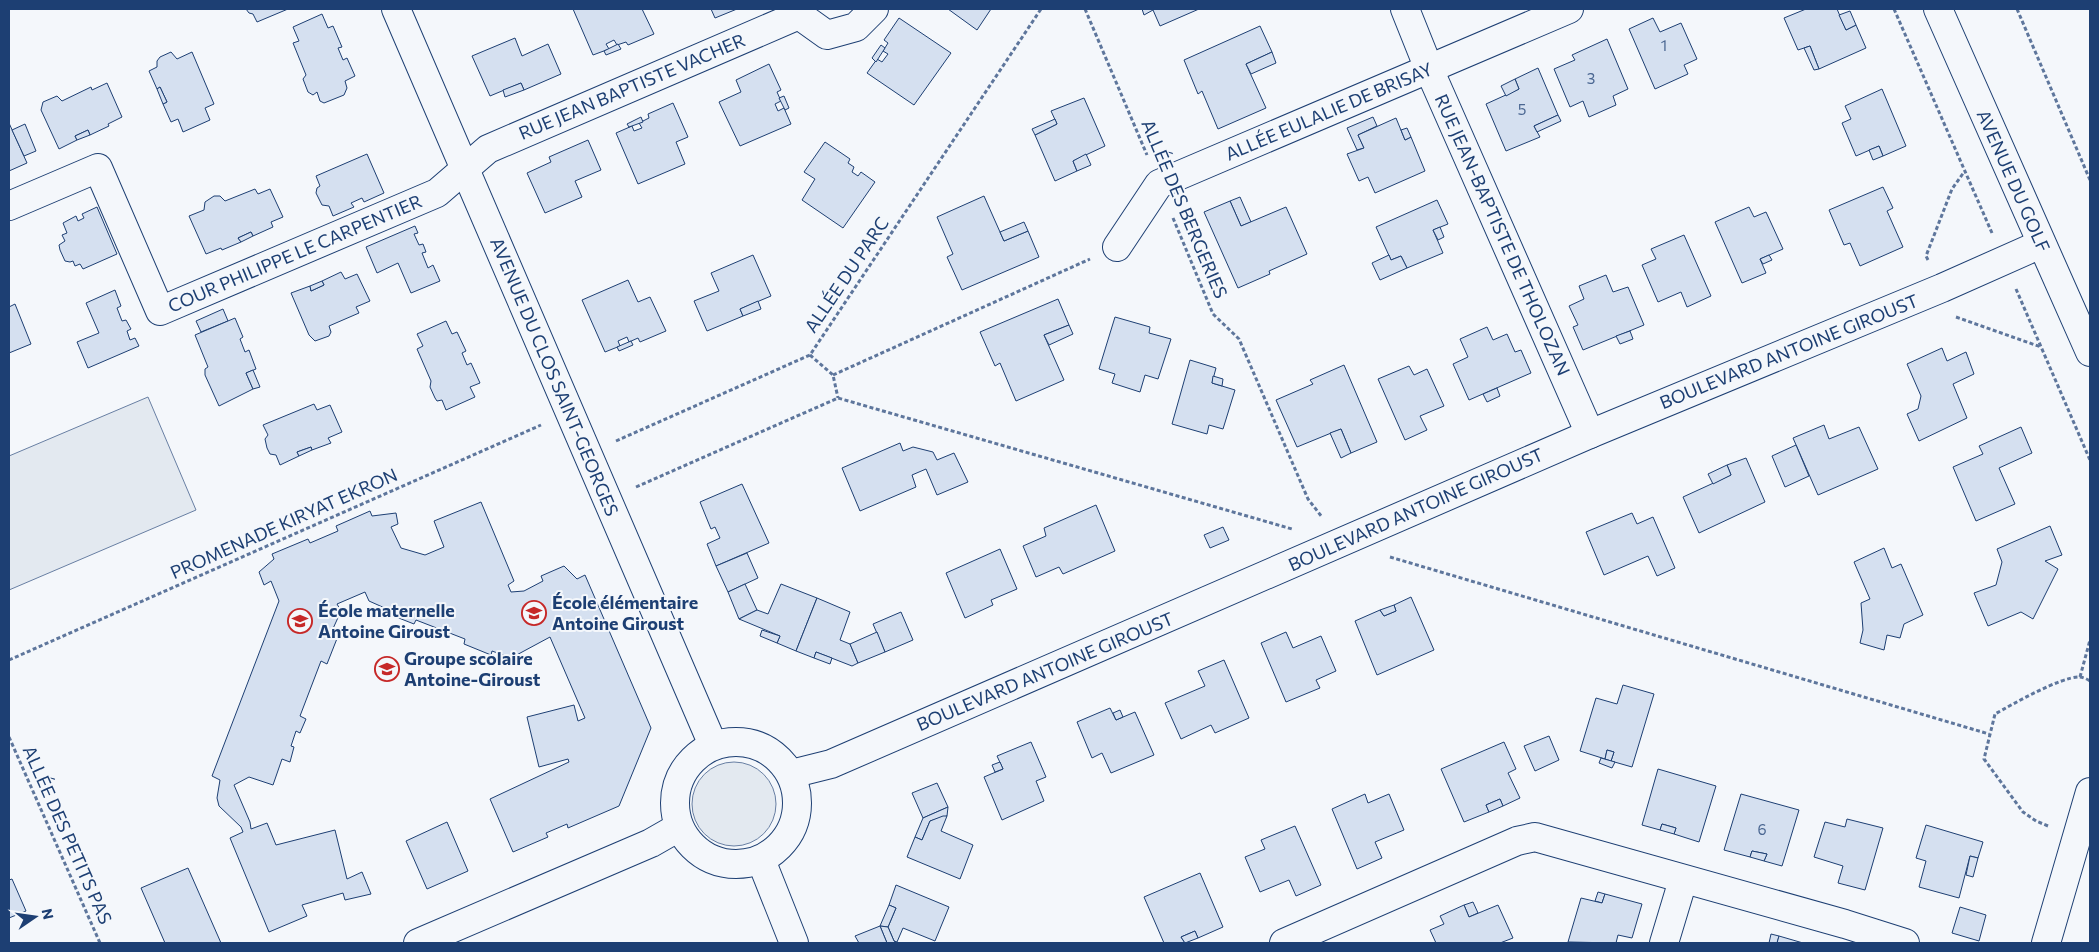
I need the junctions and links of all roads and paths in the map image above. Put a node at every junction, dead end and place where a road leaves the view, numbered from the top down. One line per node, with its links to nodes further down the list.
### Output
1 (396, 9): 11 (street, AVENUE DU CLOS SAINT-GEORGES)
2 (874, 9): 9 (street)
3 (1041, 9): 18 (path, ALLÉE DU PARC)
4 (1085, 9): 13 (path, ALLÉE DES BERGERIES)
5 (1405, 9): 10 (street, RUE JEAN-BAPTISTE DE THOLOZAN)
6 (1569, 9): 10 (street, ALLÉE EULALIE DE BRISAY)
7 (1938, 9): 15 (street, AVENUE DU GOLF)
8 (2017, 9): 12 (path)
9 (800, 12): 11 (street, RUE JEAN BAPTISTE VACHER)
10 (1429, 69): 13 (street, ALLÉE EULALIE DE BRISAY); 22 (street, RUE JEAN-BAPTISTE DE THOLOZAN)
11 (464, 169): 14 (street, COUR PHILIPPE LE CARPENTIER); 21 (street, AVENUE DU CLOS SAINT-GEORGES)
12 (2090, 180)
13 (1159, 184): 16 (street); 24 (path, ALLÉE DES BERGERIES)
14 (9, 206)
15 (2041, 244): 17 (street, AVENUE DU GOLF); 22 (street, BOULEVARD ANTOINE GIROUST)
16 (1116, 247): 19 (path)
17 (2090, 352)
18 (810, 355): 19 (path); 23 (path, ALLÉE DU PARC)
19 (833, 375): 20 (path)
20 (838, 398)
21 (570, 412): 23 (street, AVENUE DU CLOS SAINT-GEORGES); 26 (path, PROMENADE KIRYAT EKRON)
22 (1590, 434): 24 (street, BOULEVARD ANTOINE GIROUST)
23 (588, 453): 30 (street, AVENUE DU CLOS SAINT-GEORGES)
24 (1342, 543): 31 (street, BOULEVARD ANTOINE GIROUST)
25 (2090, 640): 27 (path)
26 (9, 660)
27 (2080, 677): 28 (path); 34 (path)
28 (2090, 680)
29 (9, 737): 37 (path, ALLÉE DES PETITS PAS)
30 (713, 745): 31 (street); 33 (street)
31 (791, 774): 35 (street)
32 (2090, 792): 34 (street)
33 (679, 827): 35 (street); 38 (street)
34 (2077, 838): 43 (street)
35 (761, 860): 39 (street)
36 (1683, 880): 40 (street); 41 (street); 42 (street)
37 (100, 943)
38 (418, 943)
39 (794, 943)
40 (1284, 943)
41 (1664, 943)
42 (1905, 943)
43 (2046, 943)

